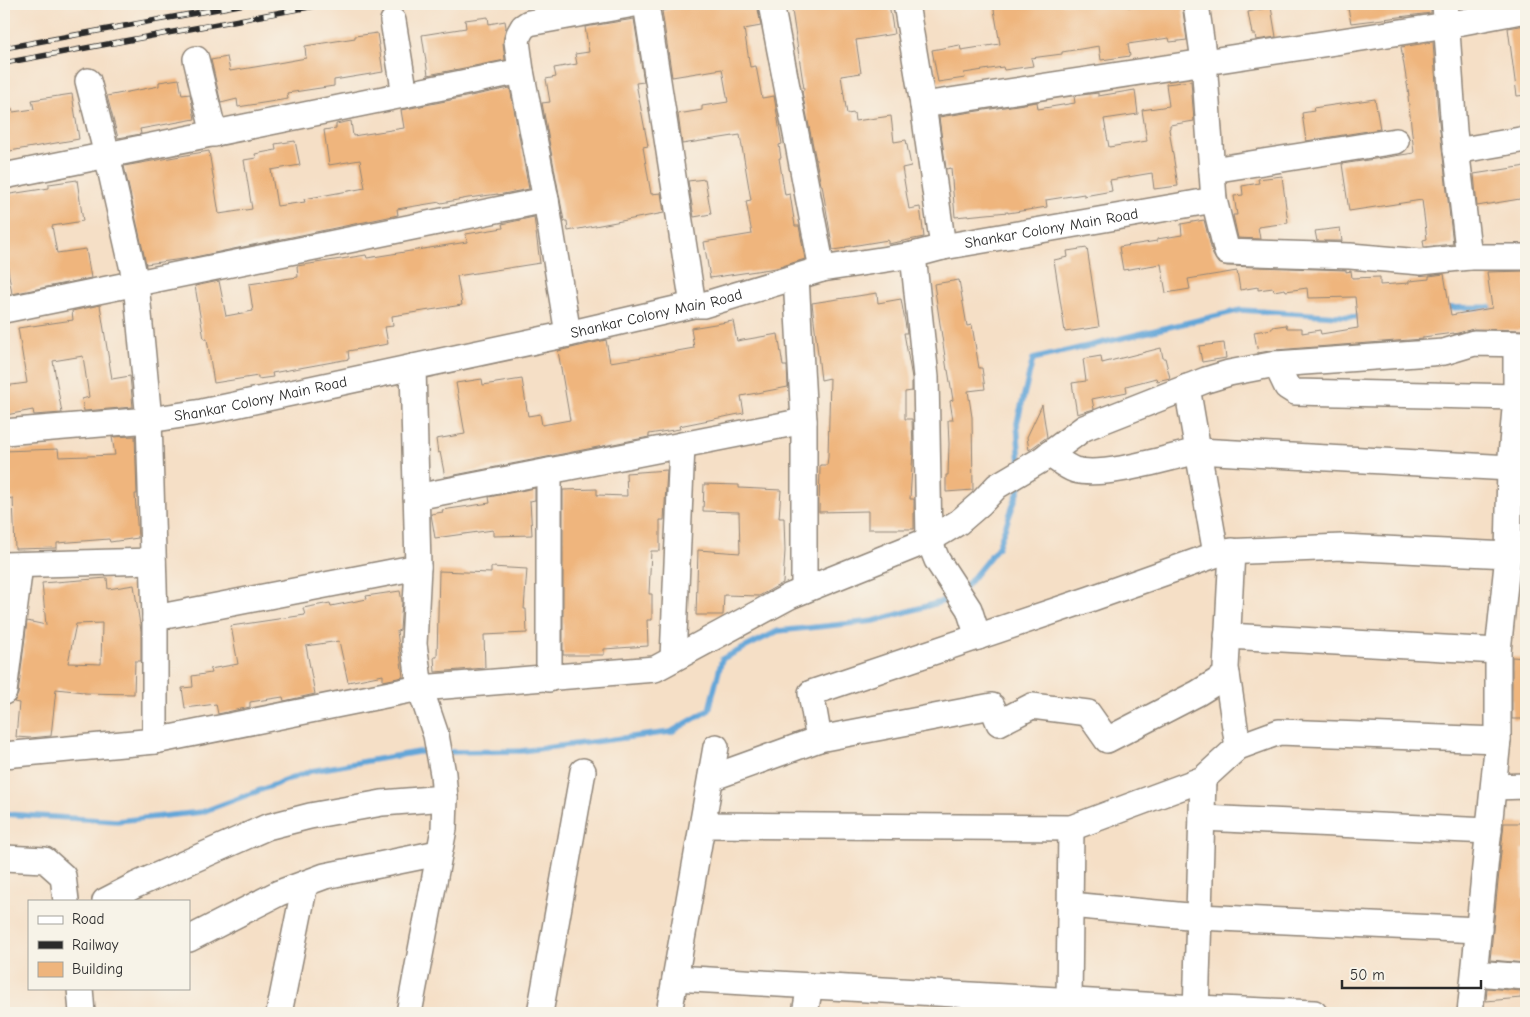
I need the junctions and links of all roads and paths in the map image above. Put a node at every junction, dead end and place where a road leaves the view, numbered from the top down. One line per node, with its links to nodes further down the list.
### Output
1 (634, 4): 11 (street)
2 (646, 4): 31 (street)
3 (771, 4): 28 (street)
4 (906, 4): 14 (street)
5 (1196, 4): 10 (street)
6 (1526, 10): 7 (street)
7 (1446, 14): 10 (street); 18 (street)
8 (393, 21): 13 (street)
9 (196, 59): 15 (street)
10 (1204, 61): 14 (street); 20 (street)
11 (521, 70): 13 (street); 22 (street)
12 (88, 82): 19 (street)
13 (405, 95): 15 (street)
14 (923, 104): 24 (street)
15 (214, 134): 19 (street)
16 (1526, 140): 18 (street)
17 (1396, 141): 20 (street)
18 (1456, 151): 26 (street)
19 (107, 155): 21 (street); 30 (street)
20 (1212, 170): 23 (street)
21 (4, 176)
22 (546, 200): 30 (street); 33 (street)
23 (1214, 200): 24 (street, Shankar Colony Main Road); 26 (street)
24 (943, 247): 25 (street, Shankar Colony Main Road)
25 (913, 255): 28 (street, Shankar Colony Main Road); 49 (street)
26 (1469, 257): 27 (street)
27 (1526, 257)
28 (822, 269): 29 (street, Shankar Colony Main Road)
29 (796, 278): 31 (street, Shankar Colony Main Road); 40 (street)
30 (136, 283): 32 (street); 39 (street)
31 (693, 305): 33 (street, Shankar Colony Main Road)
32 (4, 310)
33 (568, 334): 36 (street, Shankar Colony Main Road)
34 (1521, 344): 35 (street); 38 (street)
35 (1276, 364): 37 (street); 38 (street)
36 (413, 367): 39 (street, Shankar Colony Main Road); 47 (street)
37 (1187, 387): 43 (street); 44 (street)
38 (1516, 397): 45 (street)
39 (150, 420): 41 (street, Shankar Colony Main Road); 52 (street)
40 (804, 421): 42 (street); 55 (street)
41 (4, 432)
42 (682, 445): 46 (street); 60 (street)
43 (1198, 451): 44 (street); 45 (street); 50 (street)
44 (1045, 457): 49 (street)
45 (1510, 468): 48 (street)
46 (549, 471): 47 (street); 62 (street)
47 (416, 497): 54 (street)
48 (1518, 497): 51 (street)
49 (929, 540): 55 (street); 58 (street)
50 (1224, 553): 51 (street); 57 (street); 58 (street)
51 (1508, 555): 59 (street)
52 (153, 561): 53 (street); 56 (street)
53 (12, 565): 64 (street)
54 (418, 567): 56 (street); 63 (street)
55 (804, 590): 60 (street)
56 (155, 618): 67 (street)
57 (1227, 636): 59 (street); 61 (street)
58 (978, 637): 65 (street)
59 (1498, 651): 66 (street)
60 (673, 659): 62 (street)
61 (1227, 675): 65 (street); 69 (street)
62 (549, 678): 63 (street)
63 (420, 688): 67 (street); 74 (street)
64 (4, 692)
65 (819, 739): 72 (street)
66 (1498, 740): 69 (street); 76 (street)
67 (155, 741): 70 (street)
68 (716, 747): 72 (street)
69 (1238, 747): 73 (street)
70 (4, 755)
71 (583, 771): 98 (street)
72 (711, 778): 78 (street)
73 (1203, 779): 77 (street); 79 (street)
74 (444, 786): 81 (street); 85 (street)
75 (1526, 786): 76 (street)
76 (1494, 787): 80 (street)
77 (1202, 818): 80 (street); 87 (street)
78 (702, 825): 79 (street); 92 (street)
79 (1071, 828): 86 (street)
80 (1489, 832): 88 (street)
81 (438, 853): 83 (street); 97 (street)
82 (4, 858): 84 (street)
83 (306, 884): 89 (street); 96 (street)
84 (66, 900)
85 (108, 900)
86 (1070, 905): 87 (street); 94 (street)
87 (1199, 917): 88 (street); 95 (street)
88 (1479, 930): 90 (street)
89 (190, 938)
90 (1475, 973): 91 (street); 102 (street)
91 (1526, 977)
92 (675, 978): 93 (street); 99 (street)
93 (810, 986): 94 (street); 100 (street)
94 (1075, 1005): 95 (street)
95 (1196, 1011): 101 (street)
96 (279, 1013)
97 (409, 1013)
98 (540, 1013)
99 (669, 1013)
100 (804, 1013)
101 (1314, 1013)
102 (1470, 1013)

